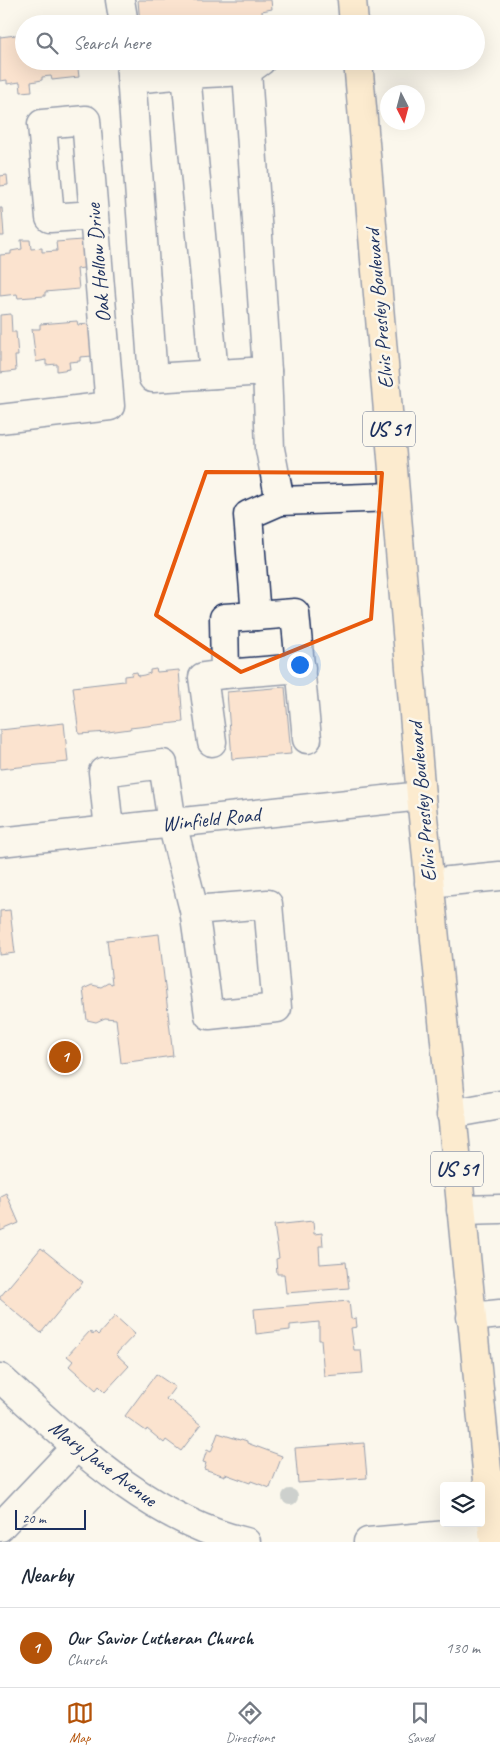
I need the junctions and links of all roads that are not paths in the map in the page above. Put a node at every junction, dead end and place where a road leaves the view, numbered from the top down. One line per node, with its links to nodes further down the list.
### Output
1 (120, 0): 3 (street)
2 (352, 0): 4 (main road)
3 (122, 15)
4 (353, 15)
5 (131, 70): 9 (street); 12 (street)
6 (220, 70): 9 (street)
7 (254, 70): 11 (street)
8 (359, 70): 14 (main road, Elvis Presley Boulevard / US 51)
9 (186, 74): 12 (street)
10 (94, 215): 10 (street, Oak Hollow Drive); 13 (street, Oak Hollow Drive)
11 (267, 371): 12 (street); 15 (street)
12 (214, 374)
13 (0, 419)
14 (394, 498): 15 (street); 21 (main road, Elvis Presley Boulevard / US 51)
15 (280, 501): 16 (street)
16 (256, 616): 17 (street); 18 (street)
17 (300, 668): 18 (street); 19 (street)
18 (225, 674): 20 (street)
19 (307, 739)
20 (212, 742)
21 (421, 796): 22 (street, Winfield Road); 26 (main road, Elvis Presley Boulevard / US 51)
22 (172, 823): 23 (street, Winfield Road); 23 (street); 27 (street)
23 (109, 830): 24 (street, Winfield Road)
24 (0, 842)
25 (500, 876): 26 (street)
26 (429, 883): 29 (main road, Elvis Presley Boulevard / US 51)
27 (194, 910): 27 (street)
28 (500, 1104): 29 (street)
29 (452, 1114): 31 (main road, Elvis Presley Boulevard / US 51)
30 (500, 1209): 31 (street)
31 (461, 1210): 33 (main road, Elvis Presley Boulevard / US 51)
32 (500, 1314): 33 (street)
33 (471, 1317): 37 (main road, Elvis Presley Boulevard / US 51)
34 (0, 1378): 35 (street, Mary Jane Avenue)
35 (76, 1447): 36 (street); 38 (street, Mary Jane Avenue)
36 (0, 1528)
37 (493, 1536): 39 (street)
38 (246, 1542)
39 (368, 1542)

